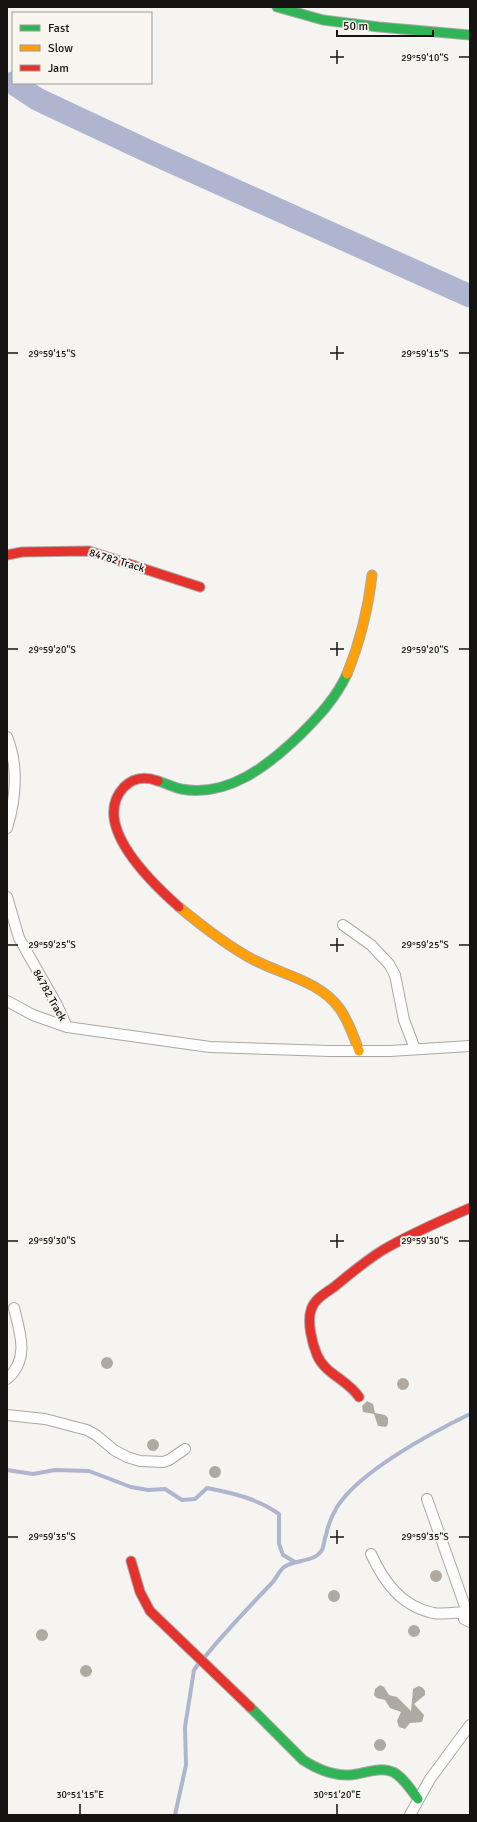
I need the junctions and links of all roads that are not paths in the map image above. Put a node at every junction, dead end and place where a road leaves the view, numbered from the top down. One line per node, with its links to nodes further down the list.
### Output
1 (277, 7): 2 (street)
2 (470, 35)
3 (7, 556): 5 (street, 84782 Track)
4 (372, 575): 14 (street)
5 (200, 587)
6 (7, 737): 7 (street)
7 (7, 828)
8 (7, 897): 11 (street, 84782 Track)
9 (343, 924): 13 (street)
10 (7, 1001): 11 (street)
11 (67, 1027): 14 (street)
12 (470, 1046): 13 (street)
13 (415, 1049): 14 (street)
14 (360, 1051)
15 (470, 1208): 18 (street)
16 (14, 1308): 17 (street)
17 (7, 1379)
18 (359, 1398)
19 (7, 1415): 20 (street)
20 (185, 1449)
21 (427, 1499): 24 (street)
22 (371, 1554): 24 (street)
23 (131, 1561): 27 (street)
24 (467, 1612): 25 (street)
25 (470, 1622)
26 (470, 1725): 27 (street)
27 (418, 1800): 28 (street)
28 (410, 1815)

